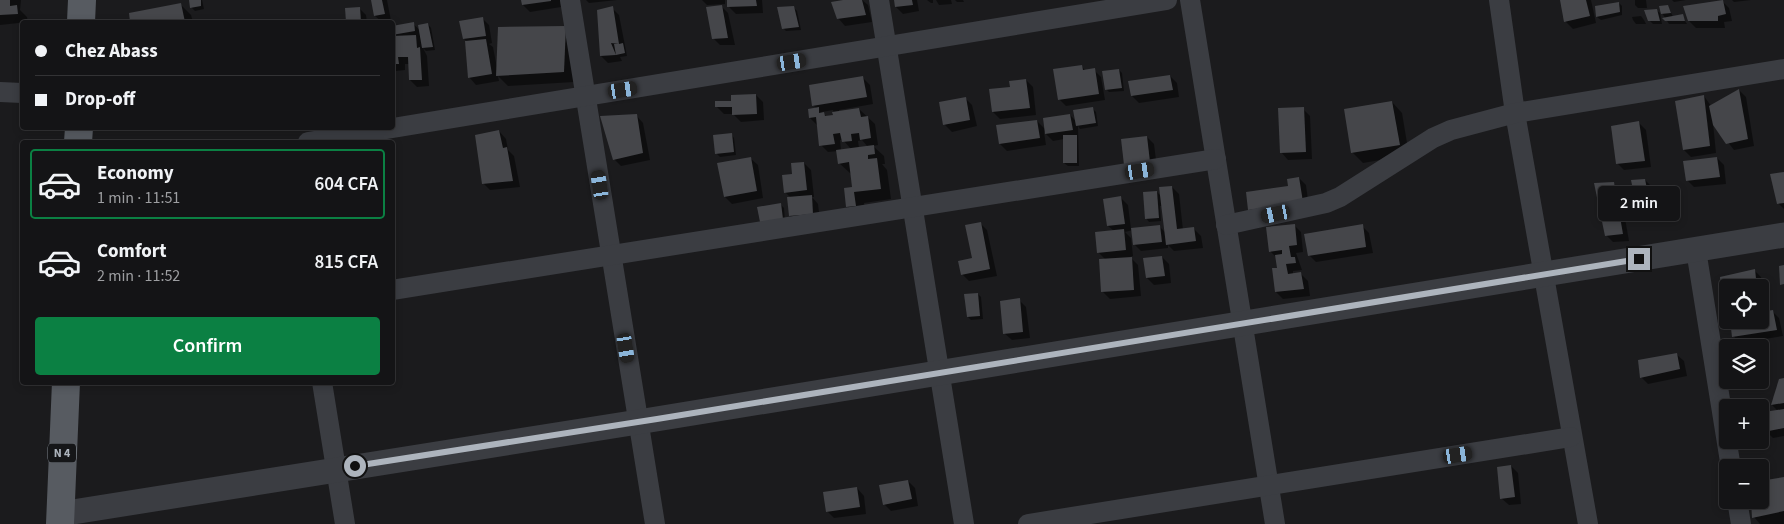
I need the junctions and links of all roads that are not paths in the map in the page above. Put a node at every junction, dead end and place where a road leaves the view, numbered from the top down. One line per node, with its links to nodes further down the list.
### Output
1 (570, 0): 10 (street)
2 (879, 0): 6 (street)
3 (1167, 0): 6 (street)
4 (1190, 0): 15 (street)
5 (1499, 0): 11 (street)
6 (886, 46): 10 (street); 16 (street)
7 (1784, 68): 11 (street)
8 (0, 92): 9 (street)
9 (20, 94)
10 (585, 96): 12 (street); 20 (street)
11 (1515, 114): 17 (street); 21 (street)
12 (395, 128)
13 (380, 130): 14 (street)
14 (320, 140)
15 (1216, 159): 16 (street); 17 (street)
16 (913, 207): 20 (street); 24 (street)
17 (1226, 225): 23 (street)
18 (1784, 235): 19 (street)
19 (1696, 250): 21 (street); 29 (street)
20 (611, 256): 22 (street); 27 (street)
21 (1545, 274): 23 (street); 28 (street)
22 (395, 290)
23 (1242, 324): 24 (street); 31 (street)
24 (940, 373): 27 (street); 36 (street)
25 (66, 385): 33 (main road, N 4)
26 (322, 385): 30 (street)
27 (638, 422): 30 (street); 35 (street)
28 (1571, 437): 31 (street); 39 (street)
29 (1730, 459)
30 (336, 469): 33 (street); 34 (street)
31 (1268, 486): 37 (street); 38 (street)
32 (1738, 509): 40 (street)
33 (60, 519)
34 (345, 524)
35 (655, 524)
36 (964, 524)
37 (1028, 524)
38 (1275, 524)
39 (1588, 524)
40 (1741, 524)

